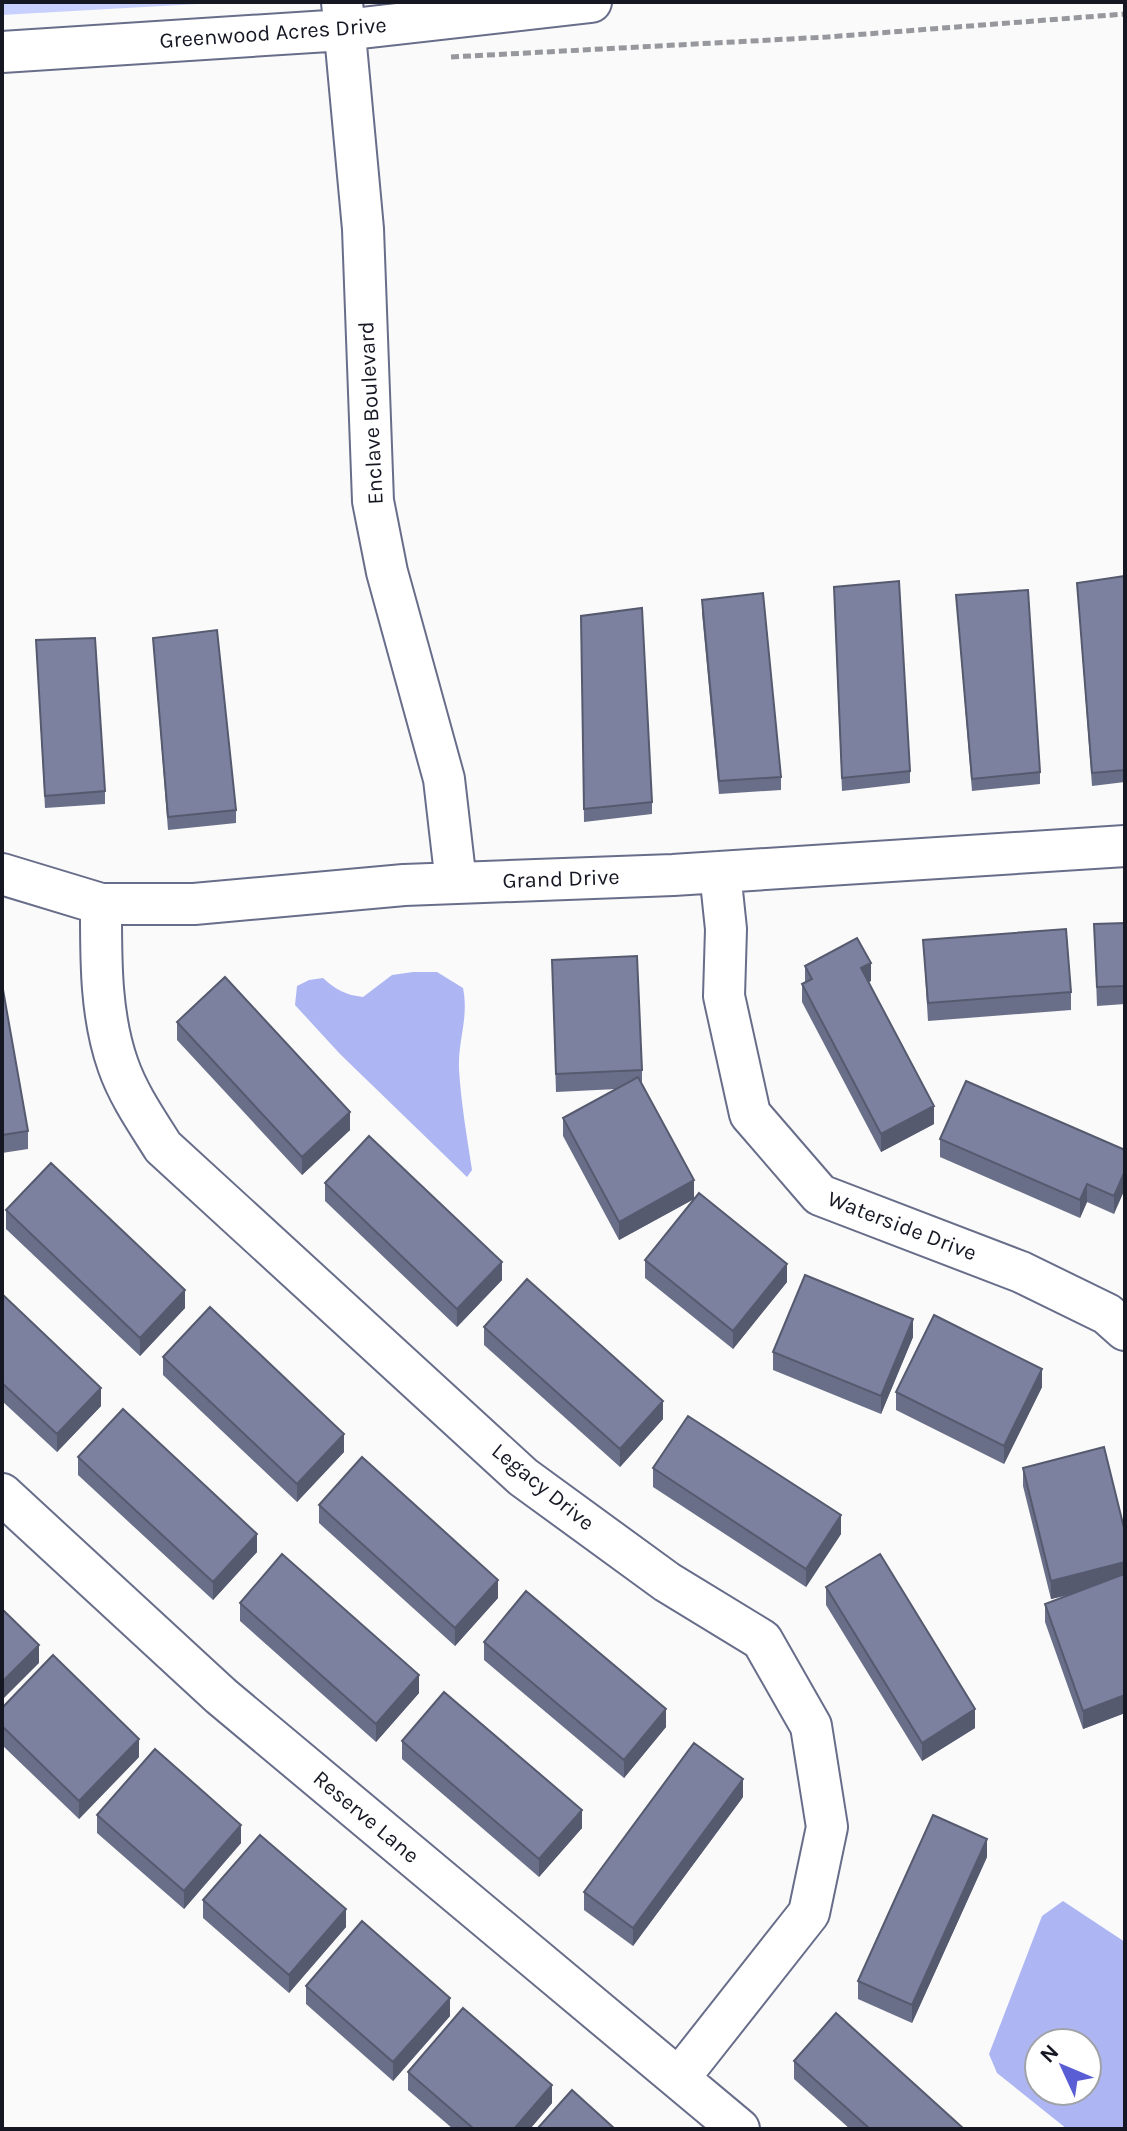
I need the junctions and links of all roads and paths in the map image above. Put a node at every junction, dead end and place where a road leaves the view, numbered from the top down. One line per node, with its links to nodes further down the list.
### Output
1 (591, 2): 3 (street, Greenwood Acres Drive)
2 (1125, 14): 5 (path)
3 (343, 16): 4 (street, Greenwood Acres Drive); 9 (street, Enclave Boulevard)
4 (2, 52)
5 (440, 58)
6 (1125, 846): 7 (street, Grand Drive)
7 (720, 872): 9 (street, Grand Drive); 11 (street, Waterside Drive)
8 (2, 874): 10 (street, Grand Drive)
9 (456, 883): 10 (street, Grand Drive)
10 (101, 904): 13 (street, Legacy Drive)
11 (1125, 1330)
12 (2, 1494): 13 (street, Reserve Lane)
13 (679, 2078): 14 (street, Reserve Lane)
14 (739, 2129)

